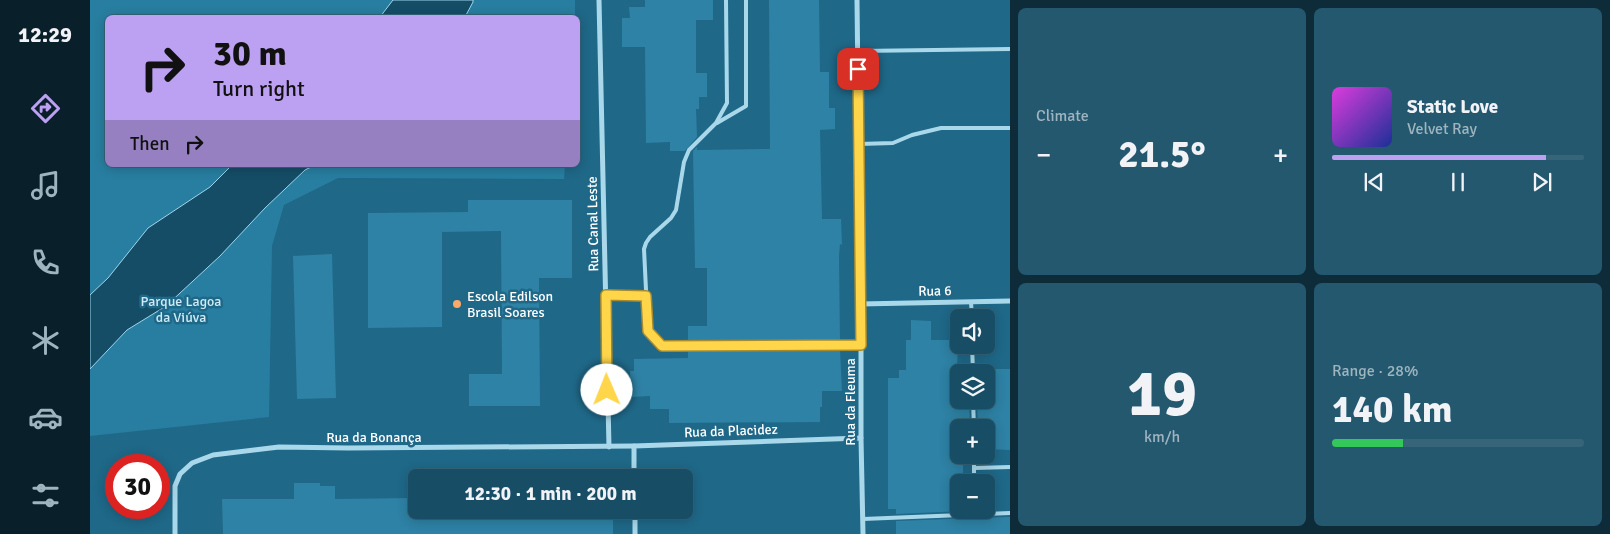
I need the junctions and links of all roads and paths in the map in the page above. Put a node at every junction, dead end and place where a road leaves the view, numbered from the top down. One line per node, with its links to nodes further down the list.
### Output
1 (599, 0): 10 (street, Rua Canal Leste)
2 (726, 0): 7 (lane)
3 (746, 0): 7 (lane)
4 (858, 0): 6 (street, Rua da Fleuma)
5 (1010, 49): 6 (lane)
6 (858, 51): 9 (street, Rua da Fleuma)
7 (716, 123): 11 (lane)
8 (1010, 128): 9 (lane)
9 (859, 144): 14 (street, Rua da Fleuma)
10 (606, 295): 11 (lane); 19 (street, Rua Canal Leste)
11 (646, 296): 16 (lane)
12 (1010, 301): 13 (street, Rua 6)
13 (971, 302): 14 (street, Rua 6); 15 (lane)
14 (860, 304): 16 (street, Rua da Fleuma)
15 (971, 309)
16 (861, 345): 17 (street, Rua da Fleuma)
17 (861, 438): 18 (street, Rua da Placidez); 29 (street, Rua da Fleuma)
18 (634, 446): 19 (street, Rua da Bonança); 23 (street)
19 (608, 447): 30 (street, Rua da Bonança)
20 (974, 464): 22 (lane)
21 (1010, 467): 22 (lane)
22 (974, 468): 24 (lane)
23 (634, 469)
24 (974, 474)
25 (995, 513): 26 (lane)
26 (1010, 513)
27 (950, 514): 29 (lane)
28 (635, 519): 31 (street)
29 (863, 519): 32 (street, Rua da Fleuma)
30 (175, 534)
31 (635, 534)
32 (863, 534)

